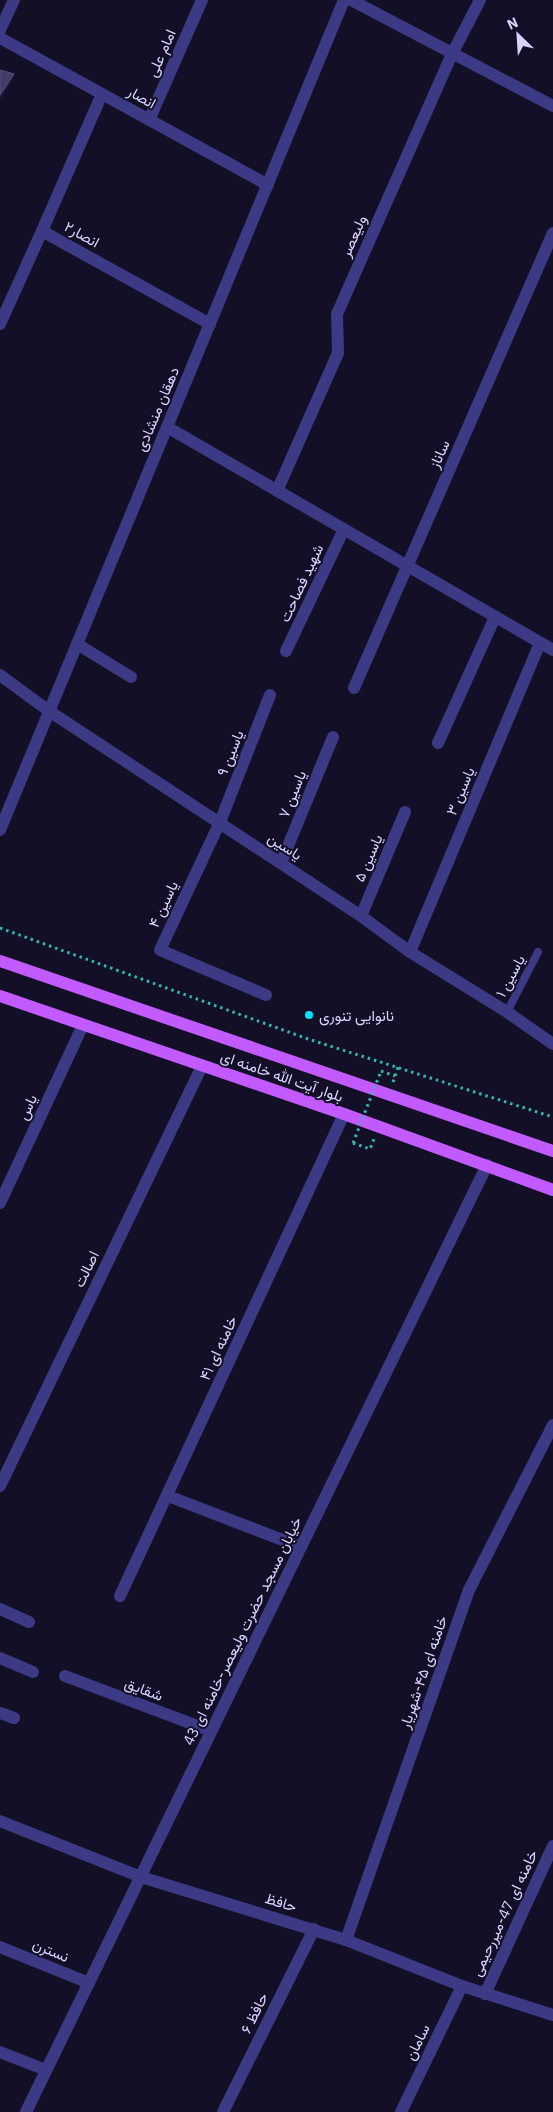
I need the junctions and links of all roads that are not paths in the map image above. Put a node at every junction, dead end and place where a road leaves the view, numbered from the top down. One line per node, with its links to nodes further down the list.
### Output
1 (14, 0): 6 (street)
2 (202, 0): 11 (street, امام علی)
3 (344, 0): 12 (street, دهقان منشادی)
4 (351, 0): 8 (street)
5 (480, 0): 8 (street, ولیعصر)
6 (0, 30)
7 (0, 38): 9 (street, انصار)
8 (452, 54): 10 (street); 18 (street, ولیعصر)
9 (102, 94): 11 (street, انصار); 13 (street, انصار۲)
10 (553, 106)
11 (149, 120): 12 (street, انصار)
12 (268, 185): 16 (street, دهقان منشادی)
13 (42, 231): 15 (street); 16 (street, انصار۲)
14 (553, 233): 20 (street, ساناز)
15 (0, 324)
16 (210, 324): 17 (street, دهقان منشادی)
17 (167, 427): 18 (street); 23 (street, دهقان منشادی)
18 (277, 491): 19 (street)
19 (344, 529): 20 (street); 25 (street, شهید فصاحت)
20 (408, 566): 21 (street); 28 (street, ساناز)
21 (495, 617): 22 (street); 32 (street)
22 (540, 643): 24 (street); 38 (street, یاسین ۳)
23 (77, 644): 27 (street); 30 (street, دهقان منشادی)
24 (553, 650)
25 (286, 651)
26 (0, 675): 30 (street, یاسین)
27 (131, 677)
28 (354, 688)
29 (270, 695): 34 (street, یاسین ۹)
30 (49, 711): 34 (street, یاسین); 35 (street, دهقان منشادی)
31 (333, 737): 36 (street, یاسین ۷)
32 (438, 743)
33 (405, 812): 37 (street, یاسین ۵)
34 (220, 822): 36 (street, یاسین); 41 (street, یاسین ۴)
35 (0, 830)
36 (281, 862): 37 (street, یاسین)
37 (361, 916): 38 (street, یاسین)
38 (410, 952): 43 (street, یاسین)
39 (538, 952): 43 (lane, یاسین ۱)
40 (0, 961): 48 (main road, بلوار آیت الله خامنه ای)
41 (266, 995)
42 (0, 996): 44 (main road, بلوار آیت الله خامنه ای)
43 (507, 1012): 45 (street, یاسین)
44 (83, 1025): 46 (main road, بلوار آیت الله خامنه ای); 51 (street, یاس)
45 (553, 1044)
46 (202, 1066): 47 (main road, بلوار آیت الله خامنه ای); 53 (street, اصالت)
47 (344, 1114): 49 (main road, بلوار آیت الله خامنه ای); 54 (street, خامنه ای ۴۱)
48 (553, 1151)
49 (487, 1165): 50 (main road, بلوار آیت الله خامنه ای); 55 (street, خیابان مسجد حضرت ولیعصر-خامنه ای 43)
50 (553, 1190)
51 (0, 1203)
52 (553, 1425): 69 (street, خامنه ای ۴۵-شهریار)
53 (0, 1486)
54 (168, 1496): 55 (street); 56 (street, خامنه ای ۴۱)
55 (301, 1547): 64 (street, خیابان مسجد حضرت ولیعصر-خامنه ای 43)
56 (120, 1596)
57 (0, 1609): 58 (street)
58 (29, 1622)
59 (0, 1658): 60 (street)
60 (33, 1672)
61 (65, 1676): 64 (street, شقایق)
62 (0, 1713): 63 (street)
63 (14, 1718)
64 (211, 1732): 67 (street, خیابان مسجد حضرت ولیعصر-خامنه ای 43)
65 (0, 1821): 67 (street, حافظ)
66 (553, 1846): 73 (street, خامنه ای 47-میررحیمی)
67 (141, 1877): 68 (street, حافظ); 71 (street, خیابان مسجد حضرت ولیعصر-خامنه ای 43)
68 (314, 1929): 69 (street, حافظ); 78 (street, حافظ ۶)
69 (346, 1940): 72 (street, حافظ)
70 (0, 1946): 71 (street, نسترن)
71 (89, 1983): 76 (street, خیابان مسجد حضرت ولیعصر-خامنه ای 43)
72 (462, 1986): 73 (street, حافظ); 79 (street, سامان)
73 (485, 1994): 74 (street, حافظ)
74 (553, 2015)
75 (0, 2052): 76 (street)
76 (46, 2070): 77 (street, خیابان مسجد حضرت ولیعصر-خامنه ای 43)
77 (26, 2112)
78 (223, 2112)
79 (401, 2112)

